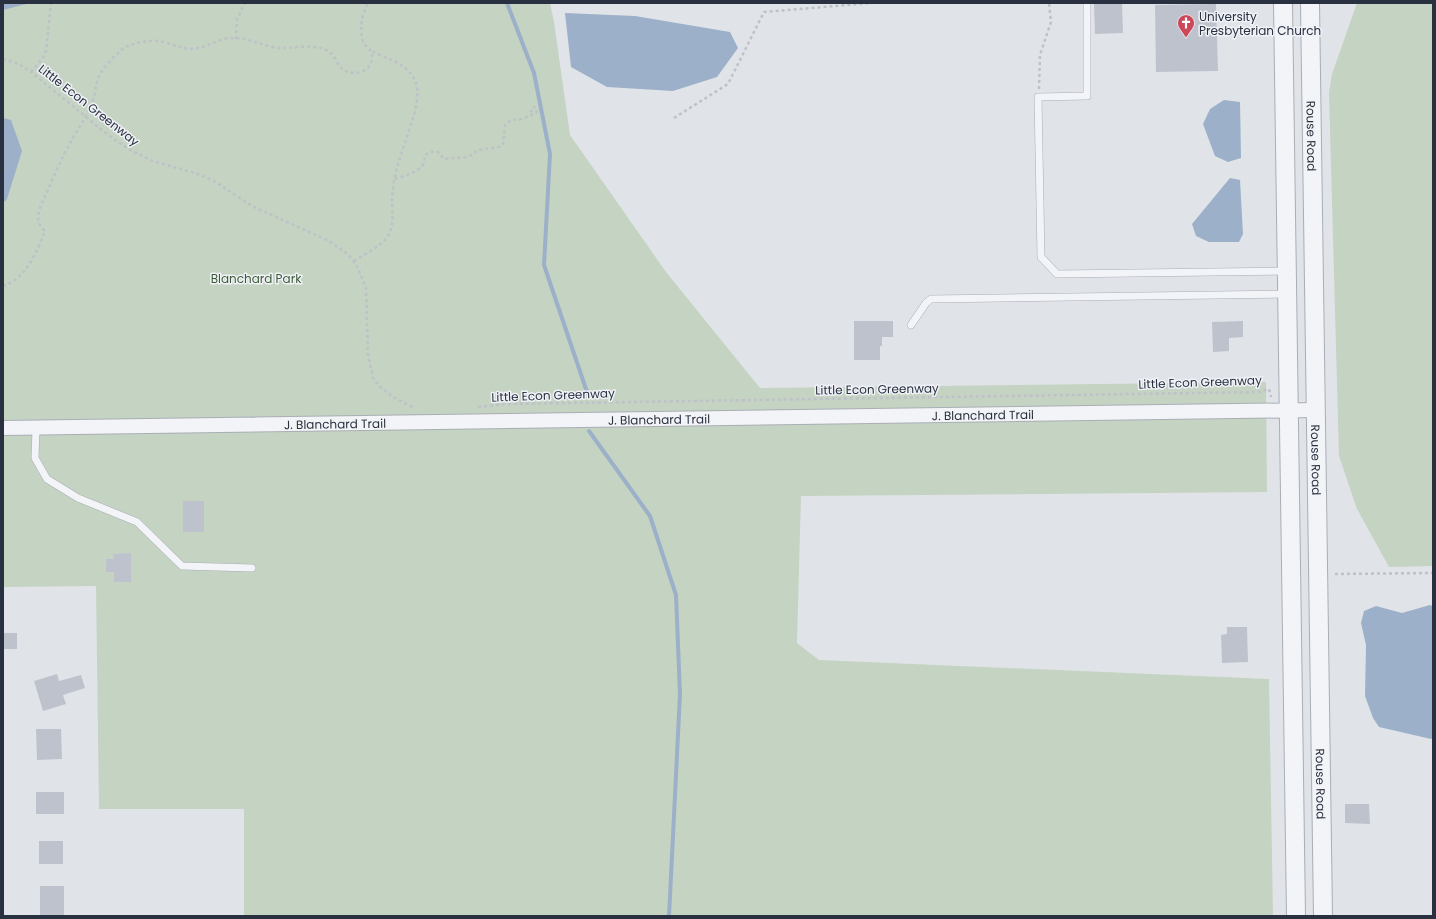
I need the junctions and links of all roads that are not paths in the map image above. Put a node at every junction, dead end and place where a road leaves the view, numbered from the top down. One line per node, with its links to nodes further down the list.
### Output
1 (1086, 3): 4 (lane)
2 (1283, 3): 4 (street)
3 (1310, 3): 8 (street, Rouse Road)
4 (1287, 271): 5 (street)
5 (1288, 294): 6 (lane); 7 (street)
6 (910, 325)
7 (1289, 410): 8 (street, J. Blanchard Trail); 10 (street, J. Blanchard Trail); 12 (street)
8 (1316, 410): 13 (street, Rouse Road)
9 (3, 428): 10 (street, J. Blanchard Trail)
10 (36, 428): 11 (lane)
11 (252, 568)
12 (1296, 916)
13 (1323, 916)

